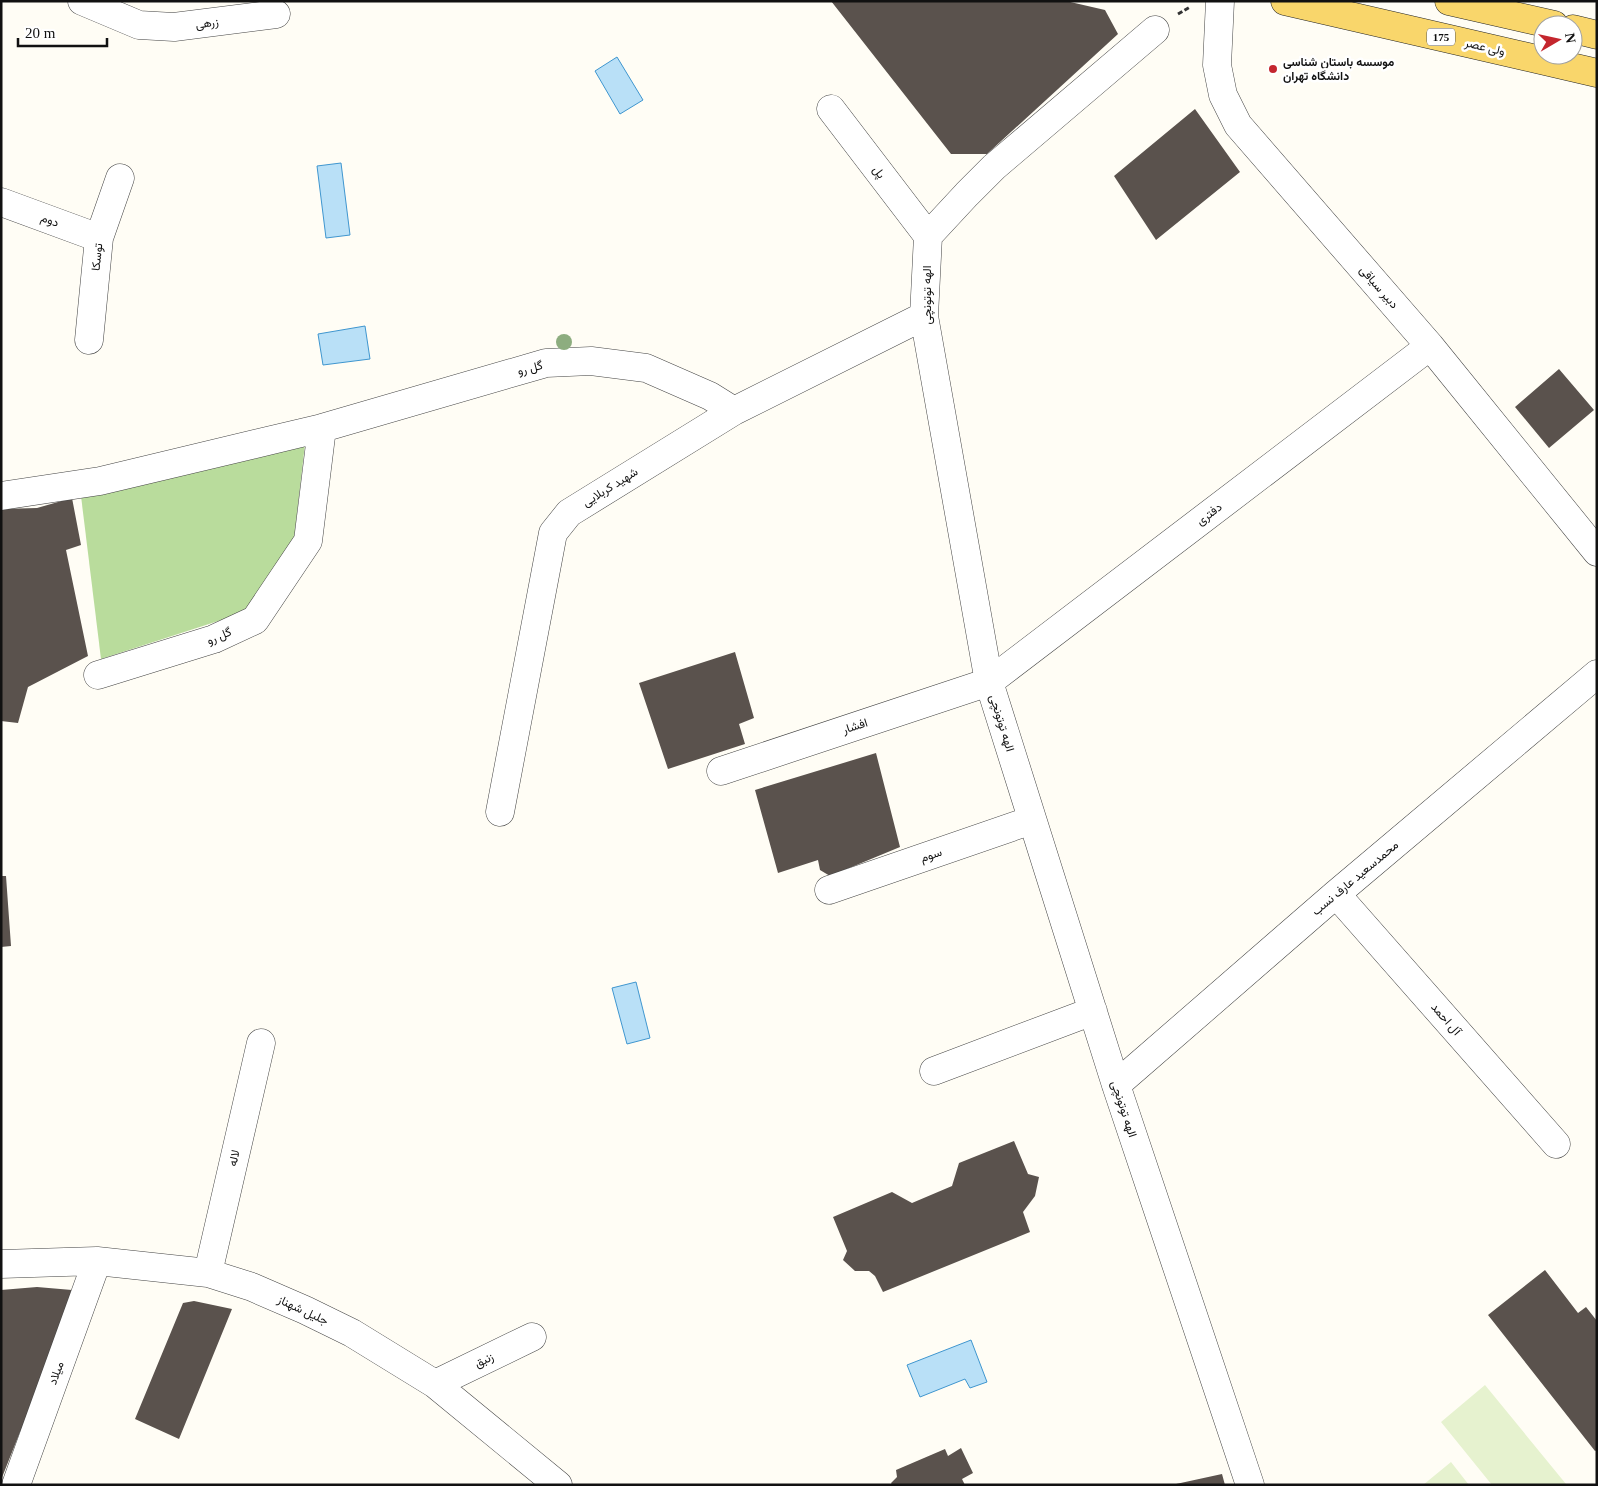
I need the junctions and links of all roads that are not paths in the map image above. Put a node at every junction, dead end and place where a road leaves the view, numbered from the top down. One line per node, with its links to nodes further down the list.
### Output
1 (82, 1): 5 (street, زرهی)
2 (1220, 1): 18 (street, دبیر سیاقی)
3 (1285, 1): 10 (main road, ولی عصر / 175)
4 (1449, 1): 6 (main road)
5 (276, 14)
6 (1533, 20)
7 (1155, 30): 14 (street)
8 (1583, 32): 9 (main road)
9 (1597, 35)
10 (1597, 73)
11 (831, 108): 14 (street, پل)
12 (120, 178): 15 (street, توسکا)
13 (1, 202): 15 (street, دوم)
14 (928, 236): 16 (street, الهه توتونچی)
15 (98, 238): 17 (street, توسکا)
16 (924, 316): 19 (street, شهید کربلایی); 25 (street, الهه توتونچی)
17 (89, 340)
18 (1430, 346): 22 (street, دبیر سیاقی); 25 (street, دفتری)
19 (734, 411): 20 (street, گل رو); 27 (street, شهید کربلایی)
20 (322, 428): 21 (street, گل رو); 24 (street, گل رو)
21 (1, 496)
22 (1597, 552)
23 (1597, 674): 30 (street, محمدسعید عارف نسب)
24 (98, 675)
25 (989, 682): 26 (street, افشار); 28 (street, الهه توتونچی)
26 (721, 771)
27 (500, 812)
28 (1032, 820): 29 (street, سوم); 31 (street, الهه توتونچی)
29 (829, 890)
30 (1336, 894): 34 (street, محمدسعید عارف نسب); 35 (street, آل احمد)
31 (1092, 1011): 33 (street); 34 (street, الهه توتونچی)
32 (261, 1043): 38 (street, لاله)
33 (934, 1071)
34 (1116, 1085): 43 (street, الهه توتونچی)
35 (1556, 1144)
36 (96, 1261): 37 (street, جلیل شهناز); 38 (street, جلیل شهناز); 41 (street, میلاد)
37 (1, 1264)
38 (208, 1274): 40 (street, جلیل شهناز)
39 (532, 1337): 40 (street, زنبق)
40 (435, 1384): 42 (street, جلیل شهناز)
41 (16, 1485)
42 (558, 1485)
43 (1250, 1485)

